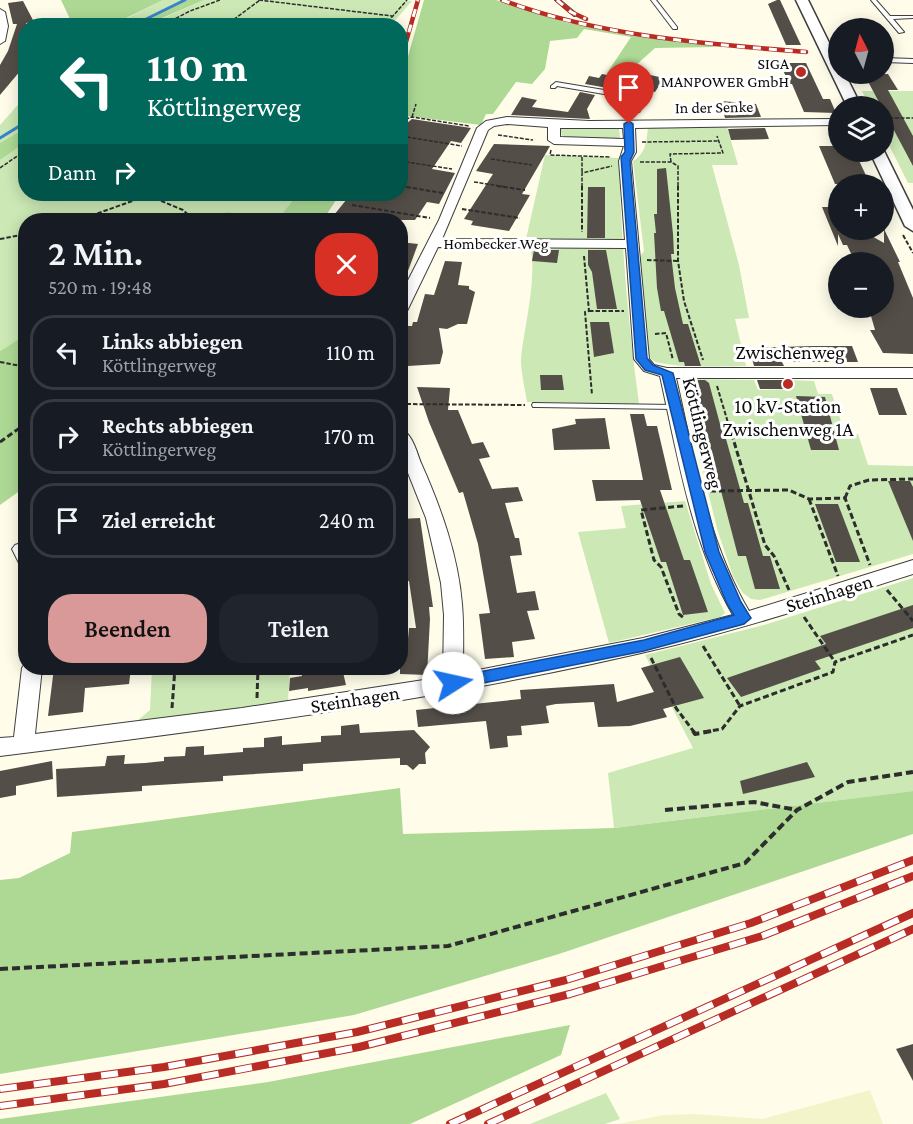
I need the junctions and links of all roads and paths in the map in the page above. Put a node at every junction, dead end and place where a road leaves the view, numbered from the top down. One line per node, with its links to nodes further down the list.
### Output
1 (219, 0): 14 (path)
2 (260, 0): 9 (path); 15 (path)
3 (300, 0): 9 (path)
4 (407, 0): 12 (path)
5 (557, 0): 11 (lane)
6 (653, 0): 18 (lane)
7 (802, 0): 21 (street)
8 (873, 0): 16 (lane)
9 (296, 4): 12 (path)
10 (0, 12): 20 (street)
11 (576, 15)
12 (392, 16)
13 (913, 17): 16 (lane)
14 (176, 18)
15 (236, 18)
16 (889, 18)
17 (894, 24): 19 (lane)
18 (675, 28)
19 (901, 32)
20 (0, 41)
21 (828, 47)
22 (894, 60): 23 (lane)
23 (913, 61)
24 (553, 87): 25 (lane)
25 (610, 93)
26 (416, 104): 27 (path)
27 (412, 117): 28 (path); 35 (path)
28 (408, 118)
29 (894, 118): 30 (path)
30 (913, 118)
31 (828, 122): 32 (street, In der Senke)
32 (712, 123): 34 (street, In der Senke); 38 (path)
33 (554, 124): 34 (street, In der Senke); 35 (street, In der Senke); 39 (street)
34 (629, 124): 39 (street, Köttlingerweg)
35 (482, 130): 37 (path); 40 (street)
36 (408, 137): 40 (path)
37 (533, 140)
38 (719, 141): 39 (path); 44 (path)
39 (630, 143): 47 (street, Köttlingerweg)
40 (475, 148): 51 (street)
41 (18, 156): 49 (path)
42 (582, 156): 50 (path)
43 (492, 159): 48 (path)
44 (671, 162): 47 (path); 71 (path)
45 (883, 162): 64 (street)
46 (408, 163): 51 (path)
47 (626, 164): 50 (path); 69 (street, Köttlingerweg)
48 (532, 165)
49 (0, 168)
50 (582, 173): 68 (path)
51 (464, 176): 53 (path); 56 (street)
52 (408, 188): 56 (path)
53 (525, 190)
54 (131, 201): 58 (path)
55 (161, 201): 59 (path)
56 (453, 201): 62 (path); 63 (street)
57 (352, 205): 60 (path)
58 (98, 213)
59 (186, 213)
60 (402, 213)
61 (408, 214): 63 (path)
62 (520, 218)
63 (445, 220): 67 (street)
64 (913, 226)
65 (18, 236): 66 (path)
66 (0, 239)
67 (434, 243): 68 (street, Hombecker Weg); 72 (street, Hombecker Weg)
68 (583, 244): 69 (street, Hombecker Weg); 73 (path)
69 (633, 244): 70 (street, Köttlingerweg)
70 (633, 260): 71 (path); 74 (street, Köttlingerweg)
71 (678, 261): 79 (path)
72 (408, 295)
73 (590, 311): 74 (path); 83 (path)
74 (636, 312): 75 (street, Köttlingerweg)
75 (638, 334): 78 (street, Köttlingerweg); 78 (path)
76 (0, 362): 77 (path)
77 (18, 365)
78 (671, 367): 79 (street, Zwischenweg); 84 (street, Köttlingerweg)
79 (710, 373): 80 (street, Zwischenweg); 89 (path)
80 (913, 373)
81 (408, 404): 82 (path)
82 (536, 405): 83 (lane)
83 (594, 406): 84 (lane)
84 (675, 407): 90 (street, Köttlingerweg)
85 (18, 429): 86 (path)
86 (0, 441)
87 (408, 452): 106 (street)
88 (913, 479): 91 (path)
89 (749, 489): 90 (path); 92 (path); 96 (path)
90 (697, 498): 97 (street, Köttlingerweg); 99 (path)
91 (845, 498): 92 (path); 94 (path)
92 (809, 499): 95 (path)
93 (913, 567): 94 (street, Steinhagen)
94 (877, 578): 95 (street, Steinhagen); 98 (path)
95 (843, 589): 96 (street, Steinhagen)
96 (794, 604): 97 (street, Steinhagen); 102 (path)
97 (744, 618): 99 (street, Steinhagen)
98 (913, 621)
99 (694, 632): 101 (street, Steinhagen); 107 (path)
100 (913, 635): 102 (path)
101 (644, 645): 106 (street, Steinhagen); 107 (path)
102 (835, 662): 107 (path)
103 (31, 675): 110 (street)
104 (175, 675): 109 (path)
105 (258, 675): 108 (path)
106 (453, 683): 108 (street, Steinhagen)
107 (740, 706)
108 (256, 715): 109 (street, Steinhagen)
109 (171, 726): 110 (street, Steinhagen)
110 (23, 745): 111 (street, Steinhagen)
111 (0, 747)
112 (913, 772): 114 (path)
113 (665, 810): 114 (path)
114 (797, 810): 115 (path)
115 (0, 969)

